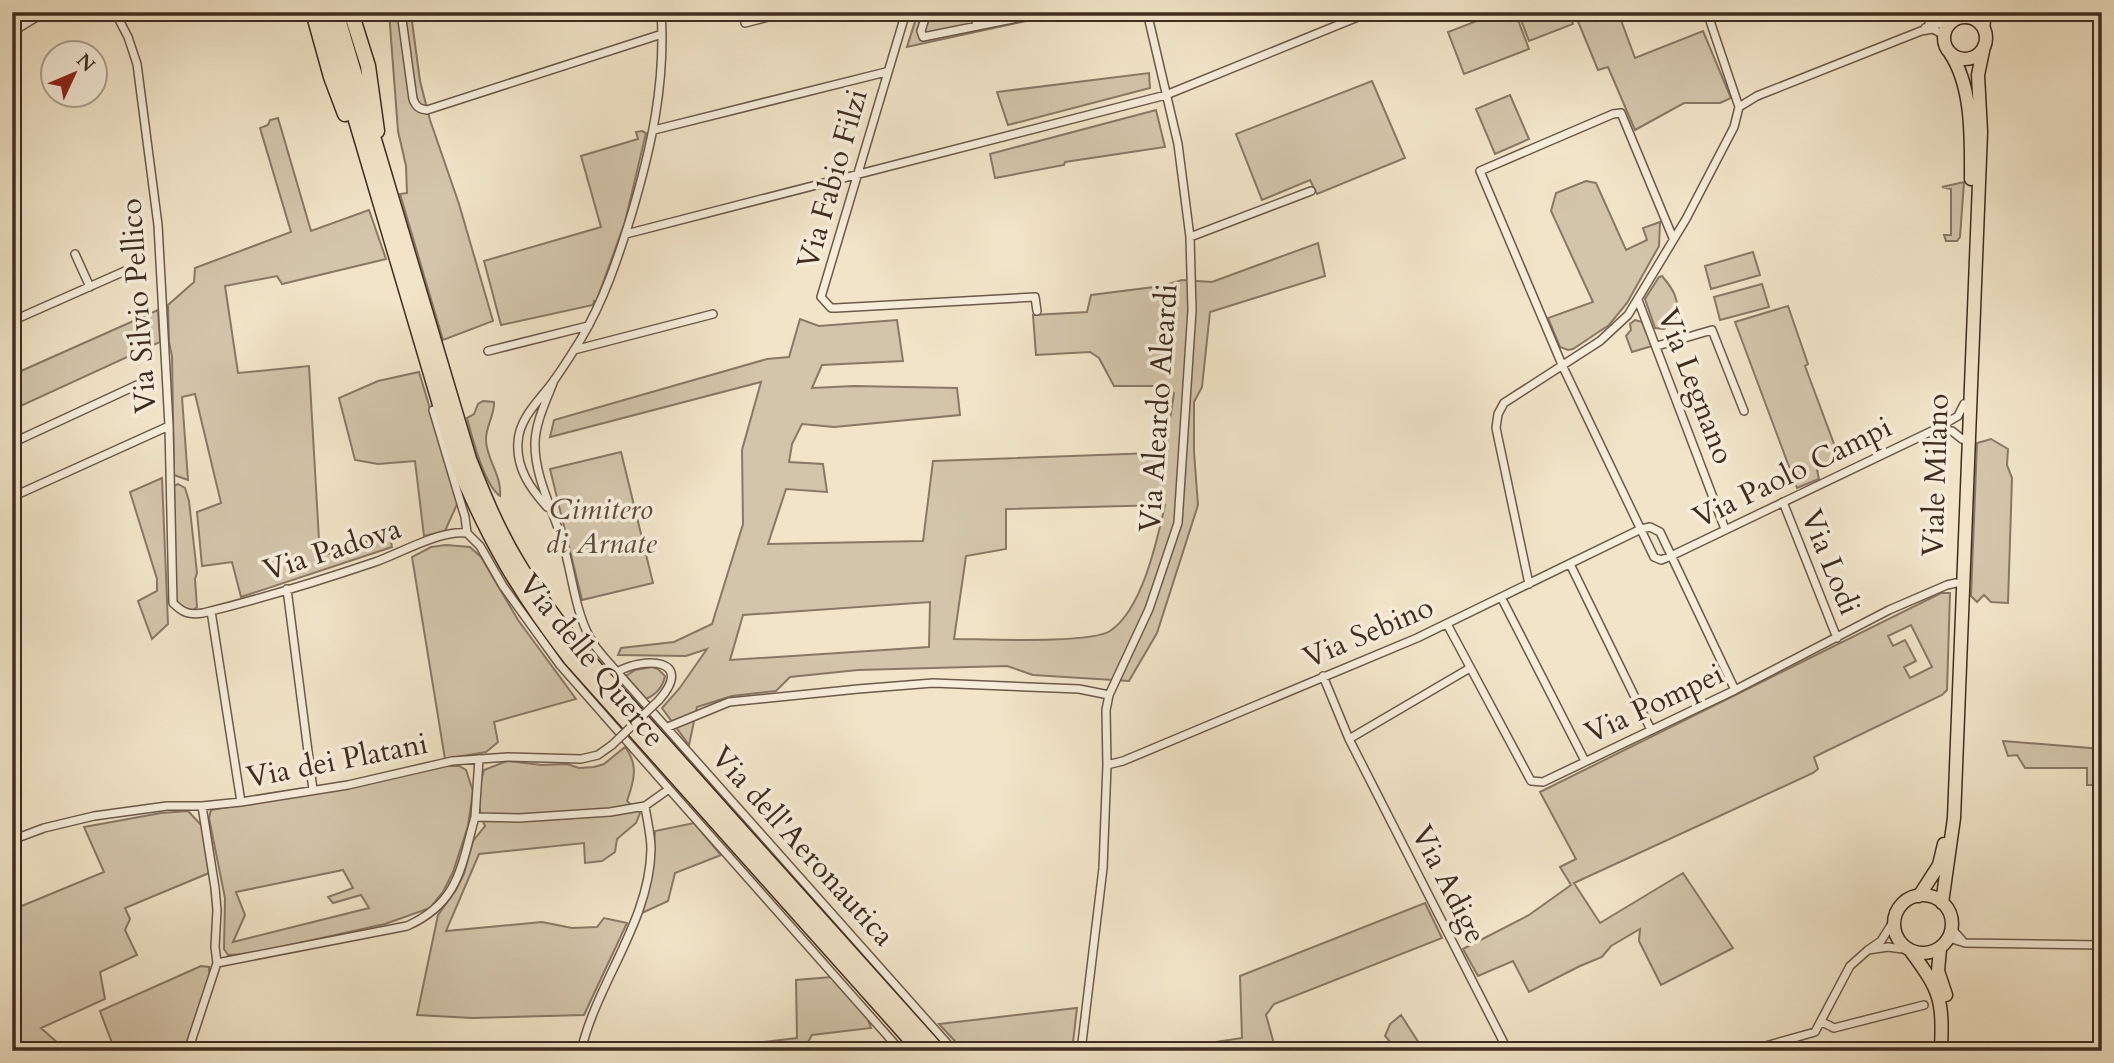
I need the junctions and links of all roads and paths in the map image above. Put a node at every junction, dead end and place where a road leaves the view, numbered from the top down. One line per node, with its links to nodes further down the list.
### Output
1 (45, 12): 28 (street)
2 (114, 12): 59 (street, Via Silvio Pellico)
3 (313, 12): 36 (highway)
4 (324, 12): 36 (highway)
5 (336, 12): 36 (highway)
6 (351, 12): 36 (highway)
7 (401, 12): 29 (street)
8 (661, 12): 29 (street)
9 (788, 12): 22 (street)
10 (906, 12): 32 (street, Via Fabio Filzi)
11 (927, 12): 25 (street)
12 (974, 12): 25 (street)
13 (996, 12): 23 (street)
14 (1029, 12): 23 (street)
15 (1147, 12): 33 (street, Via Aleardo Aleardi)
16 (1370, 12): 33 (street)
17 (1707, 12): 34 (street)
18 (1930, 12): 24 (street)
19 (1942, 12): 21 (main road)
20 (1986, 12): 26 (street)
21 (1956, 21): 24 (street); 26 (main road); 27 (street); 31 (main road)
22 (745, 23)
23 (993, 23): 25 (street)
24 (1929, 25): 27 (street)
25 (976, 26)
26 (1984, 29): 30 (main road)
27 (1921, 31): 34 (street)
28 (12, 32)
29 (662, 34): 35 (street)
30 (1984, 46): 31 (main road); 98 (main road, Viale Milano)
31 (1950, 53): 56 (main road, Viale Milano)
32 (887, 72): 35 (street); 37 (street, Via Fabio Filzi)
33 (1166, 95): 37 (street); 40 (street, Via Aleardo Aleardi)
34 (1739, 107): 41 (street)
35 (654, 130): 39 (street)
36 (375, 165): 111 (highway); 112 (highway)
37 (858, 173): 39 (street); 46 (street, Via Fabio Filzi)
38 (1311, 191): 40 (street)
39 (626, 234): 49 (street)
40 (1190, 237): 83 (street, Via Aleardo Aleardi)
41 (1673, 238): 45 (street); 53 (street)
42 (75, 254): 44 (street)
43 (125, 271): 44 (street)
44 (90, 287): 48 (street)
45 (1638, 300): 50 (street, Via Legnano); 53 (street)
46 (1037, 311)
47 (713, 314): 51 (street)
48 (13, 319)
49 (587, 327): 51 (street); 52 (street)
50 (1657, 346): 58 (street); 67 (street, Via Legnano)
51 (574, 350): 55 (street)
52 (488, 351)
53 (1563, 367): 66 (street); 72 (street)
54 (150, 379): 62 (street)
55 (554, 380): 65 (street); 65 (street)
56 (1964, 404): 60 (street, Via Paolo Campi); 61 (main road, Viale Milano)
57 (433, 410): 68 (street)
58 (1744, 411)
59 (169, 426): 63 (street); 75 (street, Via Silvio Pellico)
60 (1934, 430): 61 (street, Via Paolo Campi); 64 (street, Via Paolo Campi)
61 (1962, 439): 71 (main road, Viale Milano)
62 (12, 443)
63 (12, 497)
64 (1783, 502): 67 (street, Via Paolo Campi); 78 (street, Via Lodi)
65 (550, 511): 80 (street, Via dell'Aeronautica)
66 (1641, 529): 69 (street); 69 (street); 70 (street, Via Sebino)
67 (1726, 529): 69 (street, Via Paolo Campi)
68 (467, 533): 73 (street, Via Padova); 90 (street, Via delle Querce)
69 (1671, 556): 82 (street)
70 (1570, 564): 72 (street, Via Sebino); 85 (street)
71 (1956, 583): 78 (street, Via Pompei); 97 (main road, Viale Milano)
72 (1529, 584): 74 (street, Via Sebino)
73 (287, 589): 76 (street, Via Padova); 91 (street)
74 (1501, 597): 77 (street, Via Sebino); 88 (street)
75 (173, 603): 76 (street, Via Padova)
76 (211, 611): 92 (street)
77 (1447, 624): 79 (street, Via Pompei); 81 (street, Via Sebino)
78 (1837, 638): 82 (street, Via Pompei)
79 (1470, 668): 86 (street); 88 (street, Via Pompei)
80 (617, 672): 84 (street, Via dell'Aeronautica); 87 (street, Via dei Platani, bridge)
81 (1323, 676): 86 (street, Via Adige); 89 (street, Via Sebino)
82 (1735, 690): 85 (street, Via Pompei)
83 (1108, 695): 84 (street); 89 (street, Via Aleardo Aleardi)
84 (668, 727): 113 (street, Via dell'Aeronautica)
85 (1651, 730): 88 (street, Via Pompei)
86 (1349, 739): 115 (street, Via Adige)
87 (479, 759): 91 (street, Via dei Platani); 95 (street)
88 (1585, 761)
89 (1107, 765): 114 (street, Via Aleardo Aleardi)
90 (668, 789): 94 (street, Via delle Querce); 110 (street)
91 (313, 790): 92 (street, Via dei Platani)
92 (241, 802): 93 (street, Via dei Platani)
93 (202, 806): 96 (street, Via dei Platani); 105 (street)
94 (645, 806): 95 (street, Via delle Querce); 109 (street)
95 (475, 817): 105 (street)
96 (12, 840)
97 (1920, 895): 98 (main road); 99 (main road)
98 (1942, 903): 100 (main road)
99 (1895, 919): 103 (street); 104 (main road)
100 (1950, 934): 101 (street); 102 (main road)
101 (2102, 945)
102 (1940, 948): 104 (main road); 118 (main road)
103 (1867, 950): 104 (street); 107 (street)
104 (1910, 950): 117 (main road)
105 (217, 963): 108 (street)
106 (1924, 1005): 107 (street)
107 (1822, 1021): 116 (street)
108 (188, 1051)
109 (581, 1051)
110 (901, 1051)
111 (921, 1051)
112 (938, 1051)
113 (954, 1051)
114 (1081, 1051)
115 (1508, 1051)
116 (1748, 1051)
117 (1941, 1051)
118 (1948, 1051)

